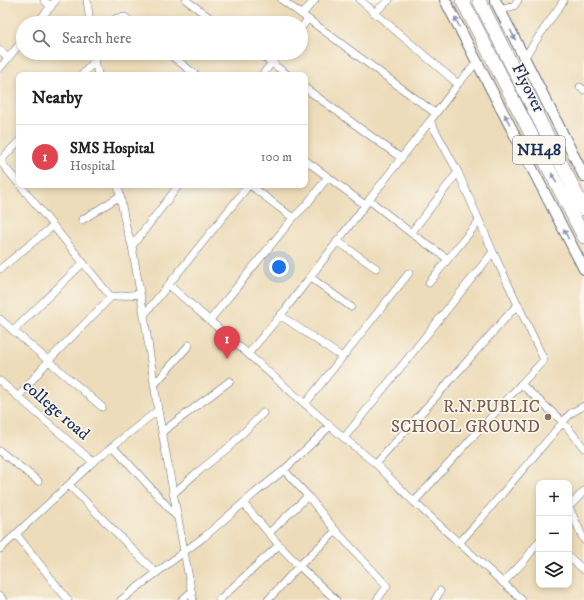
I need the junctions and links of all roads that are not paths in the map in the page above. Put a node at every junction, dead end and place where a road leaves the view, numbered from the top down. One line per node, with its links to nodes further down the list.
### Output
1 (44, 0): 15 (street)
2 (56, 0): 15 (street)
3 (87, 0): 20 (street)
4 (186, 0): 21 (street)
5 (282, 0): 18 (street)
6 (315, 0): 18 (street)
7 (360, 0): 17 (street)
8 (389, 0): 17 (street)
9 (445, 0): 32 (main road, one-way to 9)
10 (462, 0): 65 (highway, Flyover / NH48, one-way to 10)
11 (479, 0): 59 (highway, Flyover / NH48)
12 (495, 0): 16 (main road)
13 (518, 0): 16 (street)
14 (564, 0): 27 (street)
15 (51, 7): 19 (street)
16 (500, 10): 27 (main road, one-way to 27)
17 (374, 13): 40 (street)
18 (302, 14): 22 (street)
19 (43, 16)
20 (89, 16)
21 (208, 16)
22 (304, 16)
23 (308, 19): 42 (street)
24 (16, 48): 26 (street)
25 (0, 50): 26 (street)
26 (8, 58): 34 (street)
27 (524, 58): 49 (main road)
28 (177, 60): 37 (street)
29 (268, 60): 33 (street)
30 (274, 60): 33 (street)
31 (95, 61): 35 (street); 36 (street)
32 (477, 62): 40 (street); 73 (main road, one-way to 32)
33 (272, 63): 38 (street); 39 (street)
34 (0, 68)
35 (85, 72)
36 (98, 72)
37 (192, 72)
38 (264, 72)
39 (284, 72)
40 (458, 84): 42 (street)
41 (308, 90): 45 (street)
42 (435, 113): 43 (street)
43 (430, 121): 45 (street); 48 (street)
44 (16, 143): 46 (street)
45 (400, 158): 58 (street)
46 (0, 161): 51 (street)
47 (308, 162): 50 (street)
48 (458, 172): 62 (street); 64 (street)
49 (584, 176)
50 (328, 177): 58 (street); 60 (street)
51 (16, 181)
52 (21, 188): 63 (street)
53 (119, 188): 57 (street)
54 (177, 188): 67 (street)
55 (247, 188): 77 (street)
56 (253, 188): 60 (street)
57 (120, 196): 61 (street); 67 (street)
58 (367, 203): 64 (street); 66 (street)
59 (584, 209)
60 (293, 218): 85 (street)
61 (82, 220)
62 (479, 220): 68 (street); 69 (street)
63 (52, 226): 70 (street); 71 (street)
64 (411, 233): 69 (street)
65 (584, 237)
66 (337, 241): 72 (street); 75 (street)
67 (132, 246): 78 (street)
68 (493, 252): 80 (street); 104 (street)
69 (448, 259): 76 (street)
70 (83, 263): 79 (street); 86 (street)
71 (0, 268)
72 (376, 268)
73 (584, 269)
74 (409, 272): 89 (street)
75 (310, 277): 81 (street); 83 (street)
76 (429, 283)
77 (169, 285): 82 (street); 85 (street)
78 (140, 294): 79 (street); 82 (street)
79 (111, 297): 90 (street)
80 (518, 304): 93 (street); 110 (street)
81 (351, 307)
82 (144, 315): 94 (street)
83 (280, 315): 88 (street); 89 (street)
84 (0, 320): 86 (street)
85 (210, 320): 88 (street)
86 (13, 331): 90 (street)
87 (189, 345): 94 (street)
88 (248, 354): 96 (street)
89 (342, 357): 96 (street)
90 (49, 360): 95 (street); 98 (street)
91 (0, 381): 95 (street, college road)
92 (230, 381): 103 (street)
93 (521, 384): 101 (street); 117 (street)
94 (154, 385): 99 (street)
95 (18, 396): 109 (street, college road)
96 (305, 404): 102 (street)
97 (584, 406): 101 (street)
98 (102, 407)
99 (158, 410): 103 (street); 105 (street)
100 (263, 413): 115 (street)
101 (563, 422): 106 (street); 126 (street)
102 (330, 426): 104 (street); 111 (street)
103 (162, 432): 115 (street)
104 (344, 438): 110 (street)
105 (113, 446): 109 (street); 121 (street)
106 (584, 448)
107 (2, 453): 108 (street); 112 (street)
108 (0, 462)
109 (93, 462): 113 (street)
110 (376, 464): 117 (street)
111 (284, 470): 116 (street); 118 (street)
112 (38, 481)
113 (68, 485): 124 (street); 134 (street)
114 (584, 491): 119 (street)
115 (173, 494): 121 (street)
116 (308, 496): 122 (street); 123 (street)
117 (414, 502): 126 (street)
118 (243, 503): 123 (street); 130 (street)
119 (572, 504)
120 (572, 514): 125 (street)
121 (177, 517): 130 (street)
122 (336, 531): 132 (street); 147 (street)
123 (269, 533): 128 (street)
124 (16, 534): 129 (street); 140 (street)
125 (584, 540)
126 (459, 543): 135 (street)
127 (536, 545): 135 (street)
128 (279, 546): 132 (street); 144 (street)
129 (0, 549)
130 (185, 551): 134 (street); 137 (street)
131 (572, 560): 133 (street)
132 (299, 566): 145 (street); 146 (street)
133 (584, 570)
134 (156, 573): 141 (street)
135 (503, 583): 149 (street)
136 (440, 591): 148 (street)
137 (191, 592): 142 (street); 143 (street)
138 (0, 596): 139 (street)
139 (3, 600)
140 (68, 600)
141 (121, 600)
142 (182, 600)
143 (193, 600)
144 (219, 600)
145 (268, 600)
146 (336, 600)
147 (377, 600)
148 (435, 600)
149 (522, 600)

